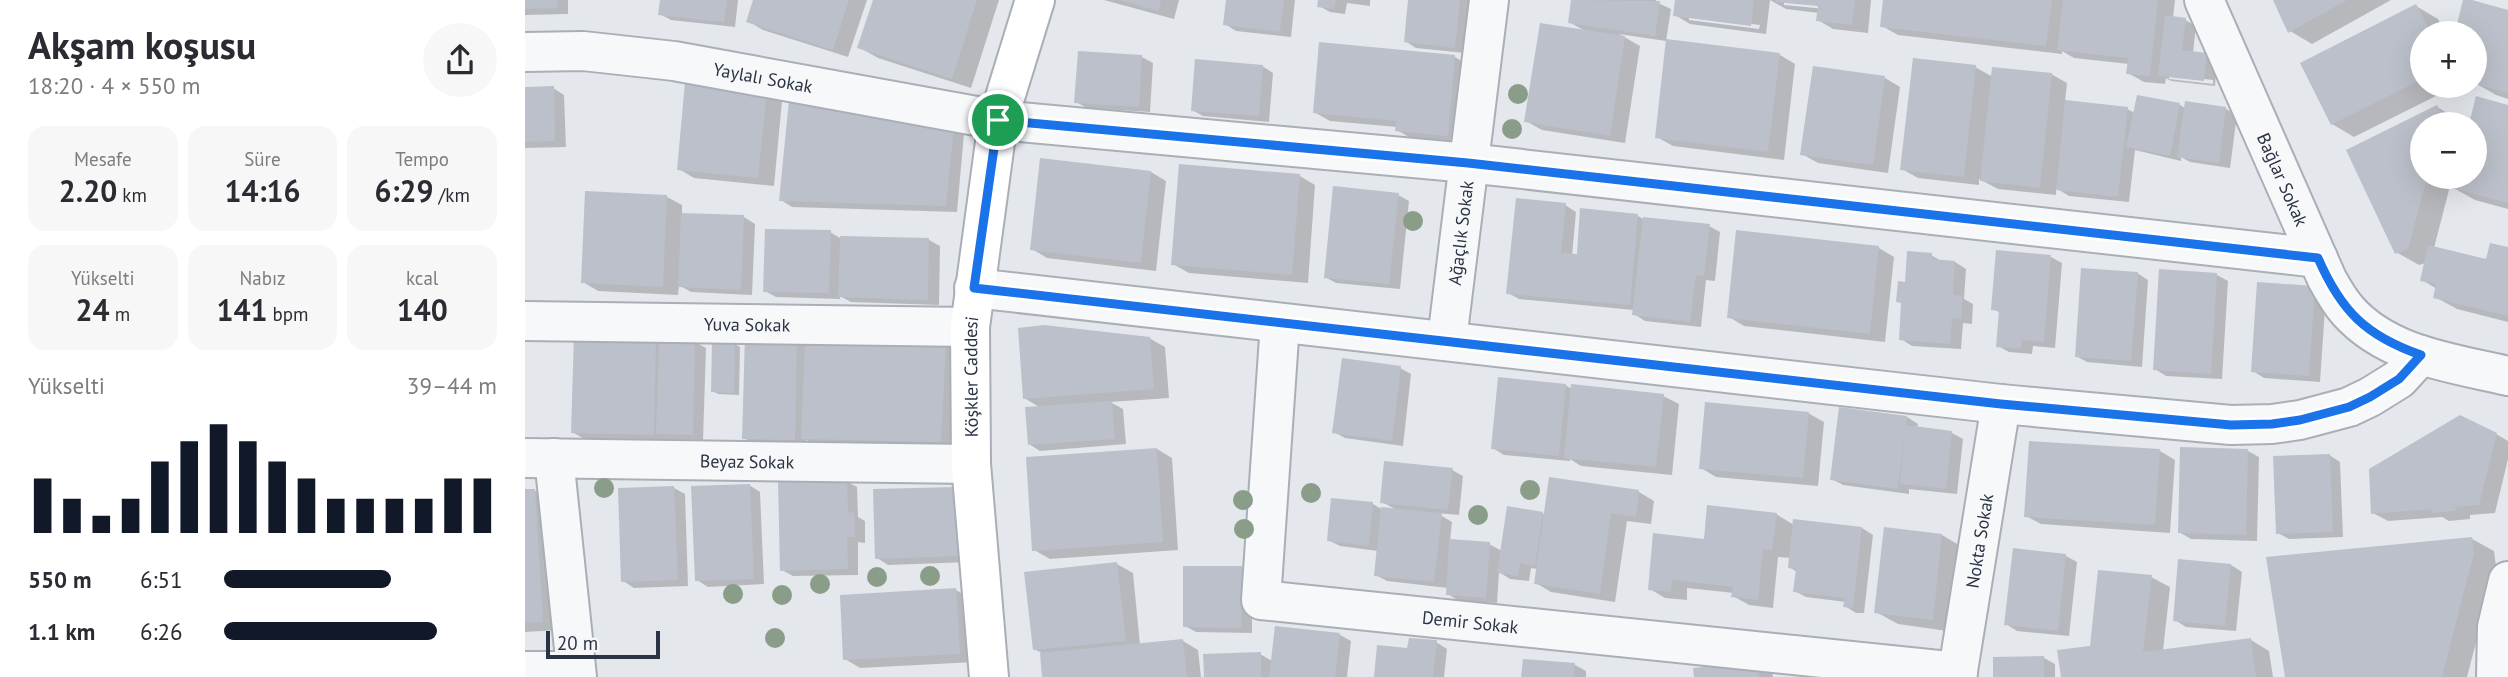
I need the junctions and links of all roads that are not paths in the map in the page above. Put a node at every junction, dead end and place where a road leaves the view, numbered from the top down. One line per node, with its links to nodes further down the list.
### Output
1 (1035, 0): 5 (main road, Köşkler Caddesi)
2 (1489, 0): 6 (street, Ağaçlık Sokak)
3 (2204, 0): 7 (street, Bağlar Sokak)
4 (525, 52): 5 (street, Yaylalı Sokak)
5 (998, 120): 6 (street, Yaylalı Sokak); 8 (main road, Köşkler Caddesi)
6 (1468, 163): 7 (street, Yaylalı Sokak); 12 (street, Ağaçlık Sokak)
7 (2318, 258): 13 (street, Bağlar Sokak)
8 (974, 288): 10 (street); 11 (main road, Köşkler Caddesi)
9 (525, 321): 11 (street, Yuva Sokak)
10 (1280, 323): 12 (street); 21 (street, Demir Sokak)
11 (970, 327): 17 (main road, Köşkler Caddesi)
12 (1447, 340): 15 (street)
13 (2421, 355): 14 (street, Bağlar Sokak); 15 (street)
14 (2508, 376)
15 (2001, 404): 21 (street, Nokta Sokak)
16 (539, 458): 17 (street, Beyaz Sokak); 20 (street)
17 (971, 464): 22 (main road, Köşkler Caddesi)
18 (2508, 581): 23 (street)
19 (525, 671): 20 (street)
20 (576, 674)
21 (1957, 675)
22 (989, 677)
23 (2496, 677)

